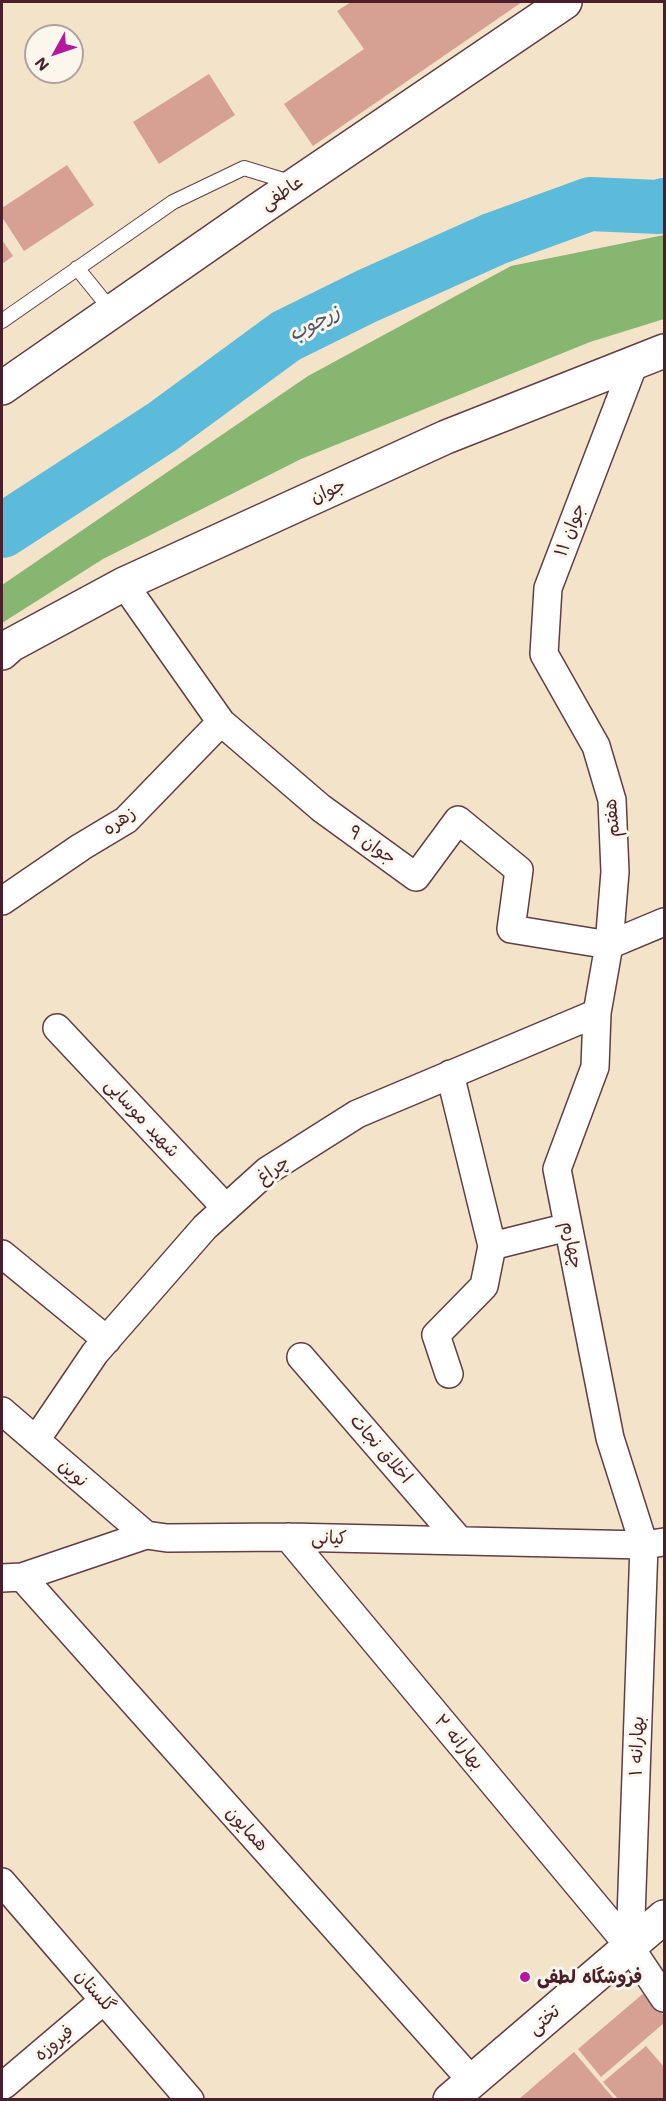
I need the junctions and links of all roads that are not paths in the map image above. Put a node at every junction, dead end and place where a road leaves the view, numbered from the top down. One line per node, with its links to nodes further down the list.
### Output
1 (565, 2): 2 (main road, عاطفی)
2 (296, 184): 3 (lane); 4 (main road, عاطفی)
3 (77, 268): 4 (lane); 5 (lane)
4 (112, 311): 7 (main road, عاطفی)
5 (2, 321)
6 (650, 356): 8 (main road, جوان); 10 (street, جوان ۱۱)
7 (2, 388)
8 (124, 584): 9 (main road, جوان); 11 (street, جوان ۹)
9 (2, 653)
10 (569, 700): 14 (street, هفتم)
11 (220, 722): 12 (street, زهره); 14 (street, جوان ۹)
12 (2, 901)
13 (664, 922): 14 (street)
14 (609, 945): 15 (street, چهارم)
15 (597, 1013): 17 (street, چراغ); 19 (street, چهارم)
16 (57, 1028): 18 (street, شهید موسایی)
17 (450, 1074): 18 (street, چراغ); 20 (street)
18 (226, 1208): 22 (street, چراغ)
19 (568, 1227): 20 (street); 30 (street, چهارم)
20 (492, 1246): 24 (street)
21 (2, 1254): 22 (street)
22 (106, 1340): 26 (street, چراغ)
23 (301, 1358): 29 (street, اخلاق نجات)
24 (448, 1374)
25 (2, 1411): 26 (street, نوین)
26 (36, 1440): 27 (street, نوین)
27 (146, 1535): 28 (street, کیانی); 31 (street, کیانی)
28 (288, 1537): 29 (street, کیانی); 34 (street, بهارانه ۲)
29 (460, 1541): 30 (street, کیانی)
30 (654, 1544): 34 (street, بهارانه ۱)
31 (12, 1578): 38 (street, همایون)
32 (2, 1882): 36 (street, گلستان)
33 (664, 1917): 34 (main road, تختی)
34 (630, 1947): 35 (street, بهارانه ۲); 38 (main road, تختی)
35 (664, 1998)
36 (104, 2001): 37 (street, فیروزه); 39 (street, گلستان)
37 (4, 2085)
38 (461, 2090)
39 (189, 2100)

